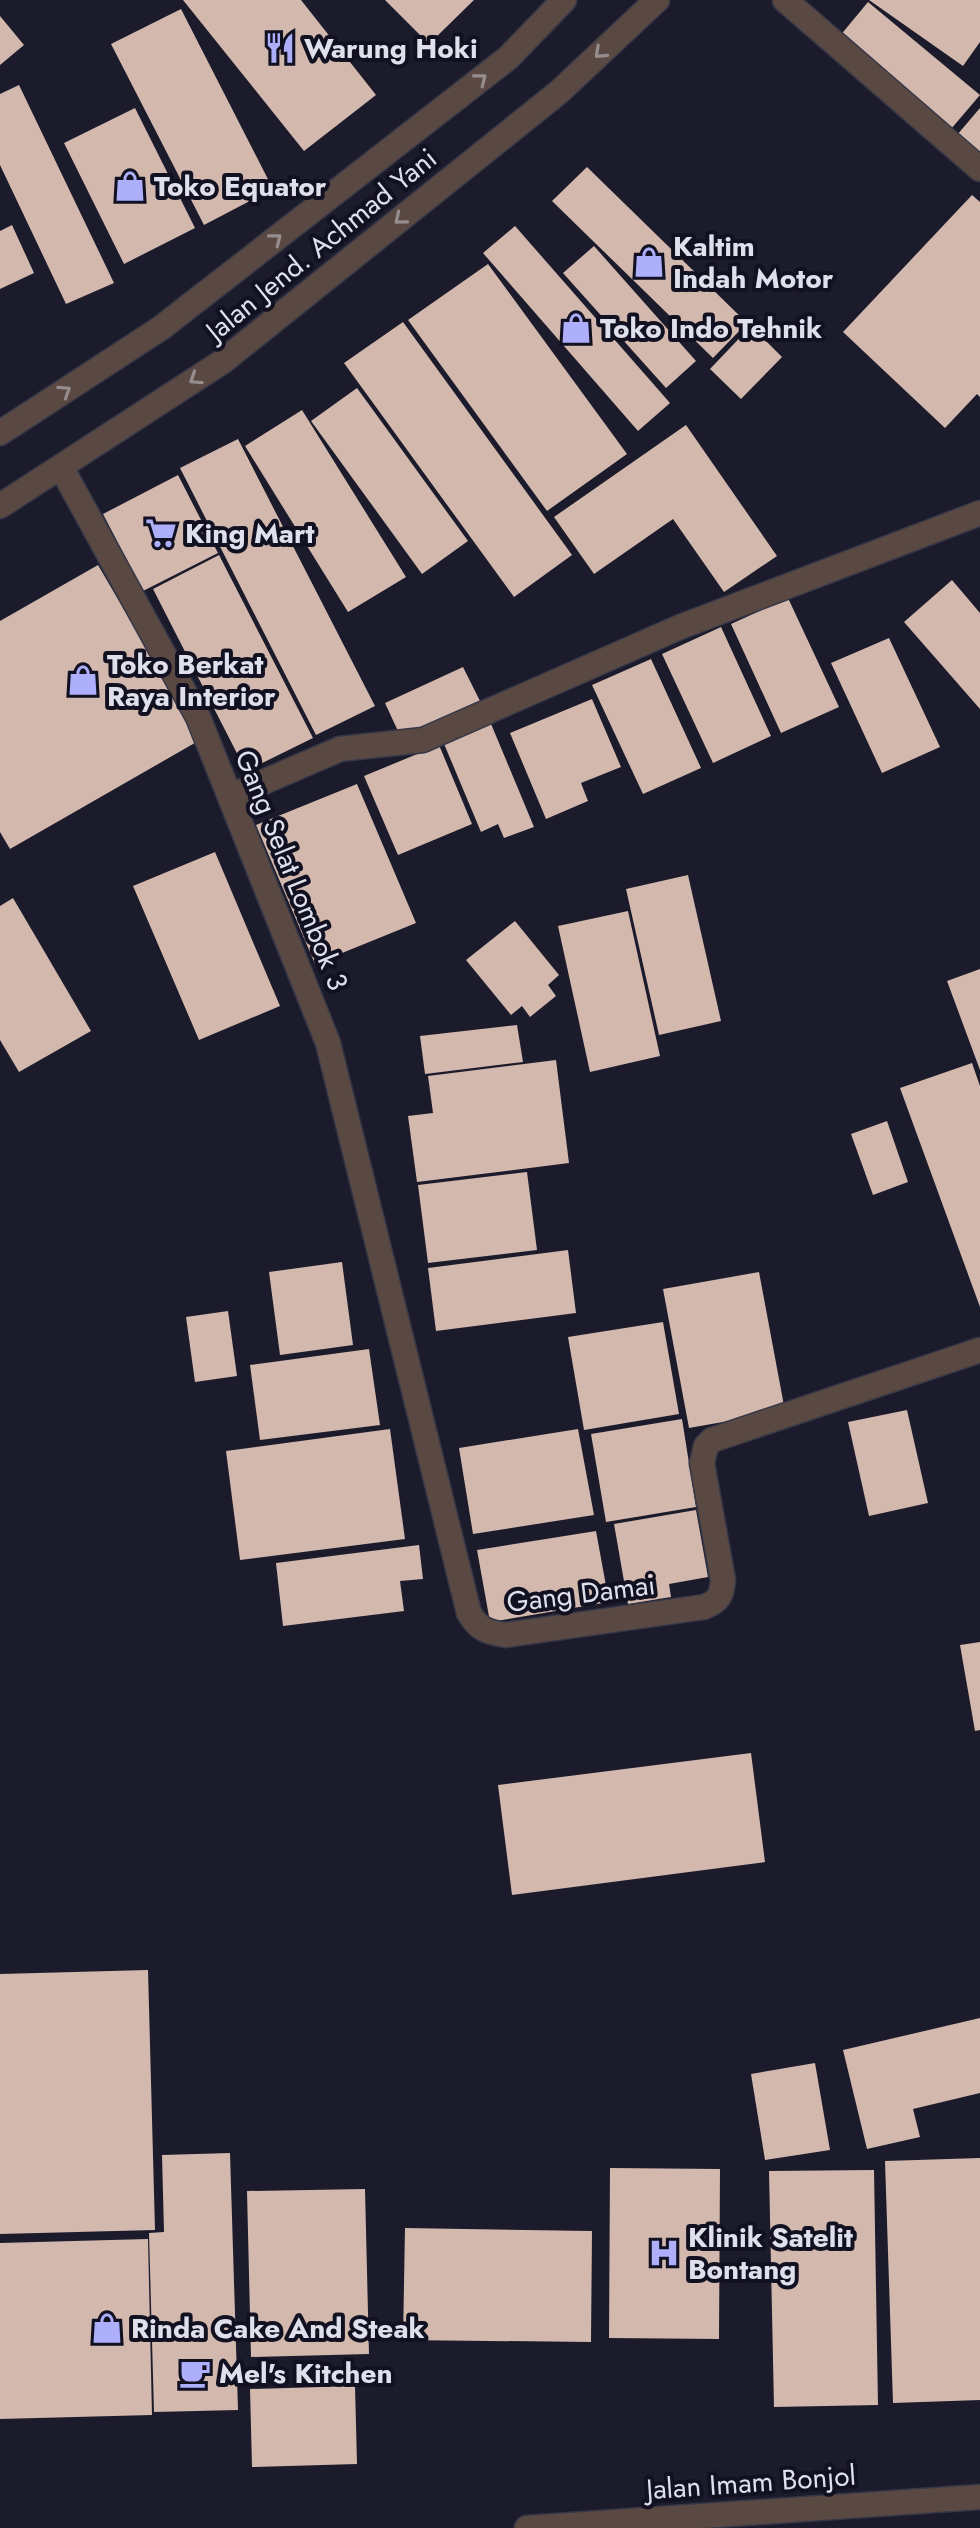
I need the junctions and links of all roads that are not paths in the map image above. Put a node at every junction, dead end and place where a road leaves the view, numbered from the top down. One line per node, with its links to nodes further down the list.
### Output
1 (564, 0): 5 (street, Jalan Jend. Achmad Yani, one-way to 1)
2 (657, 0): 6 (street, Jalan Jend. Achmad Yani, one-way to 6)
3 (785, 0): 4 (street)
4 (980, 169)
5 (0, 433)
6 (61, 467): 7 (street, Jalan Jend. Achmad Yani); 9 (street, Gang Selat Lombok 3)
7 (0, 506)
8 (980, 513): 9 (street)
9 (231, 796): 10 (street, Gang Selat Lombok 3)
10 (336, 1075): 11 (street, Gang Damai)
11 (980, 1350)
12 (980, 2497): 13 (street, Jalan Imam Bonjol)
13 (527, 2528)

